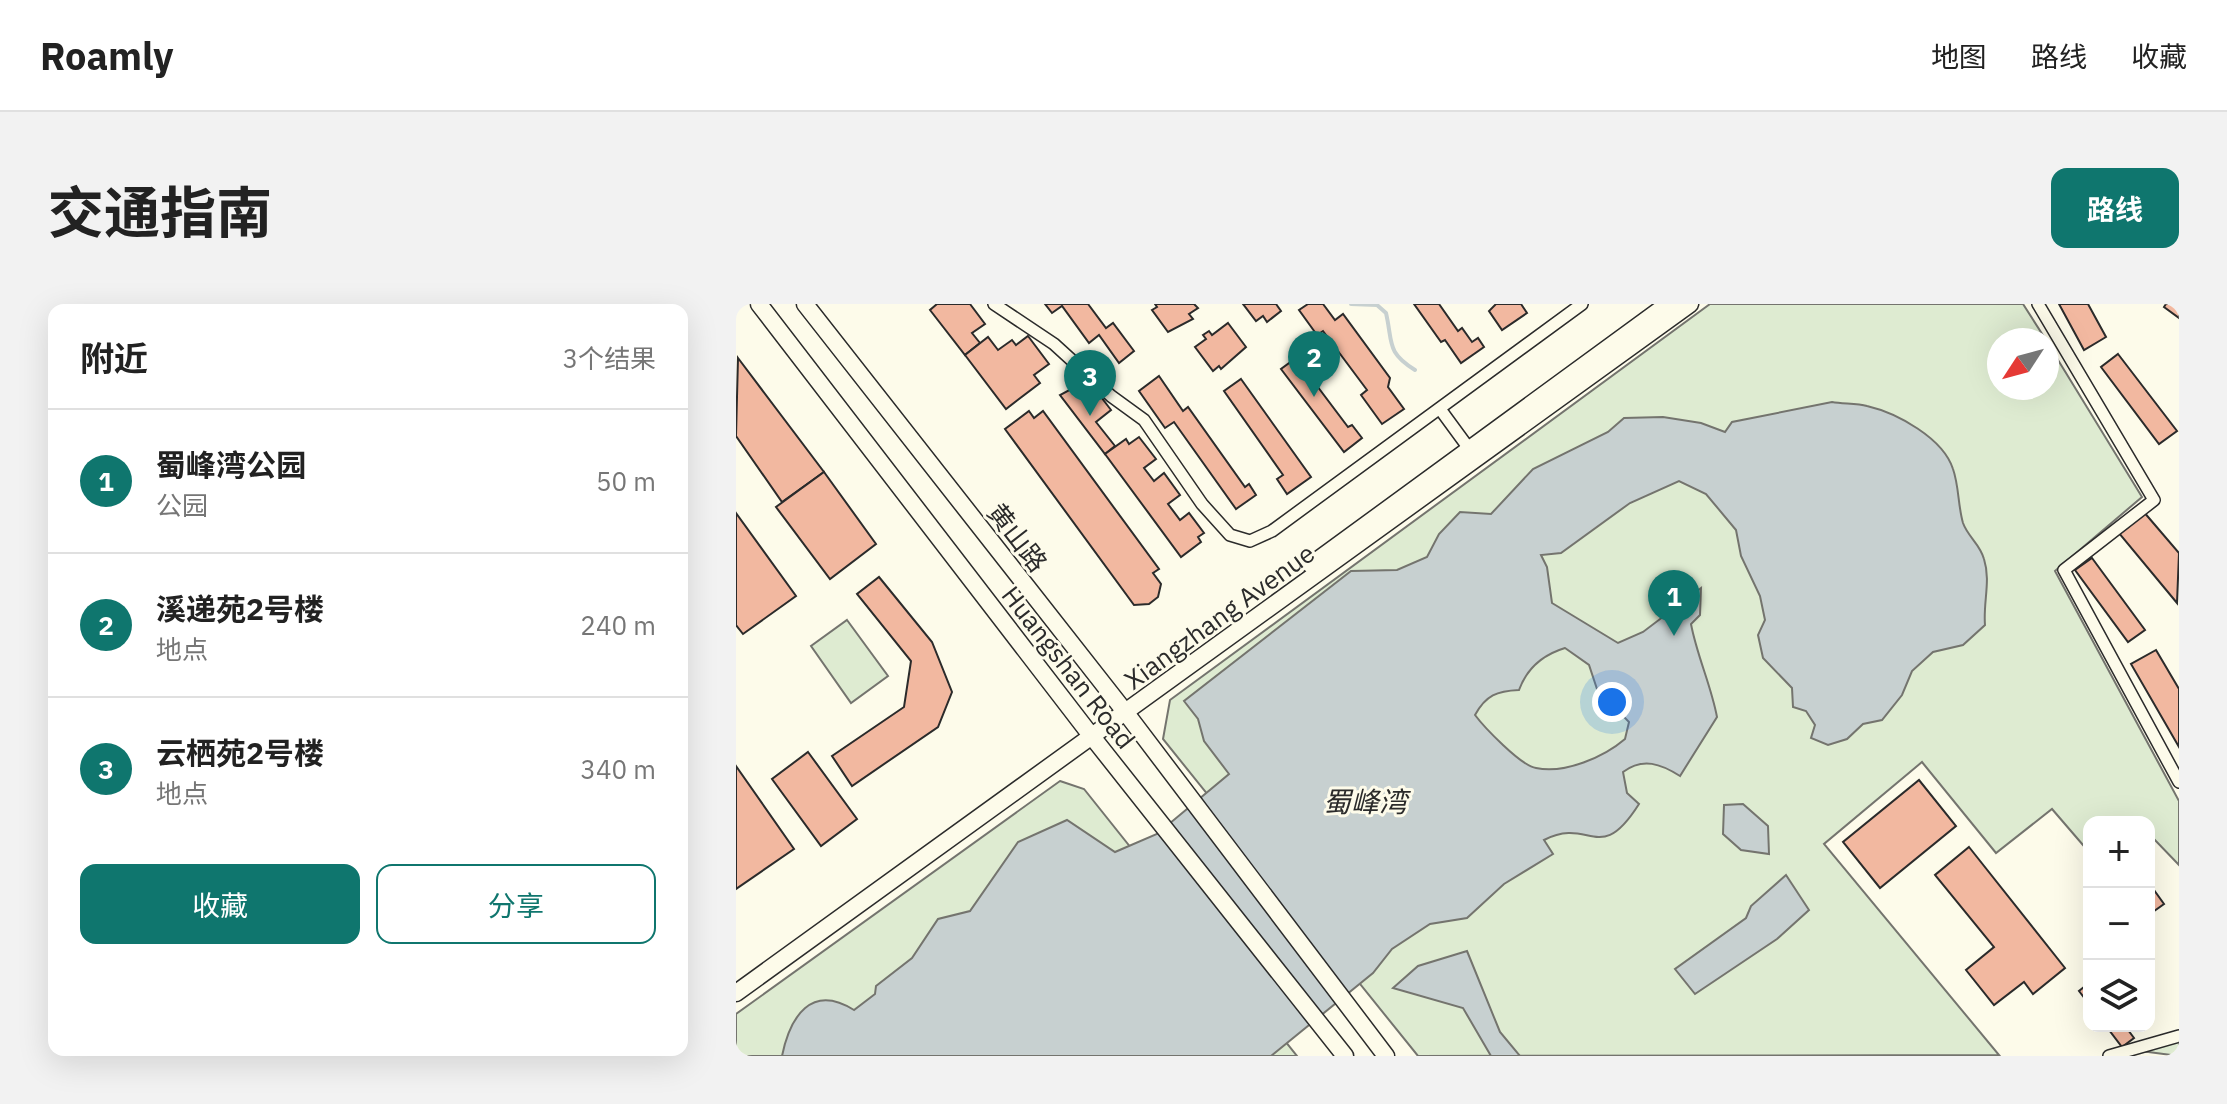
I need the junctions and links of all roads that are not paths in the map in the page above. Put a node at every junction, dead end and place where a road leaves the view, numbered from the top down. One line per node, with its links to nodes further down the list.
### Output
1 (759, 304): 11 (main road, Huangshan Road)
2 (805, 304): 10 (main road, 黄山路)
3 (994, 304): 8 (street)
4 (1582, 304): 8 (street)
5 (1668, 304): 9 (main road, Xiangzhang Avenue)
6 (1690, 304): 9 (main road, Xiangzhang Avenue)
7 (2038, 304): 12 (street)
8 (1440, 409): 9 (street)
9 (1473, 454): 10 (main road, Xiangzhang Avenue)
10 (1123, 709): 11 (main road, Xiangzhang Avenue); 17 (main road, 黄山路)
11 (1089, 733): 13 (main road, Xiangzhang Avenue); 14 (main road, Xiangzhang Avenue); 16 (main road, Huangshan Road)
12 (2179, 782)
13 (736, 985)
14 (736, 993)
15 (2179, 1036): 18 (street)
16 (1345, 1056)
17 (1386, 1056)
18 (2109, 1056)

